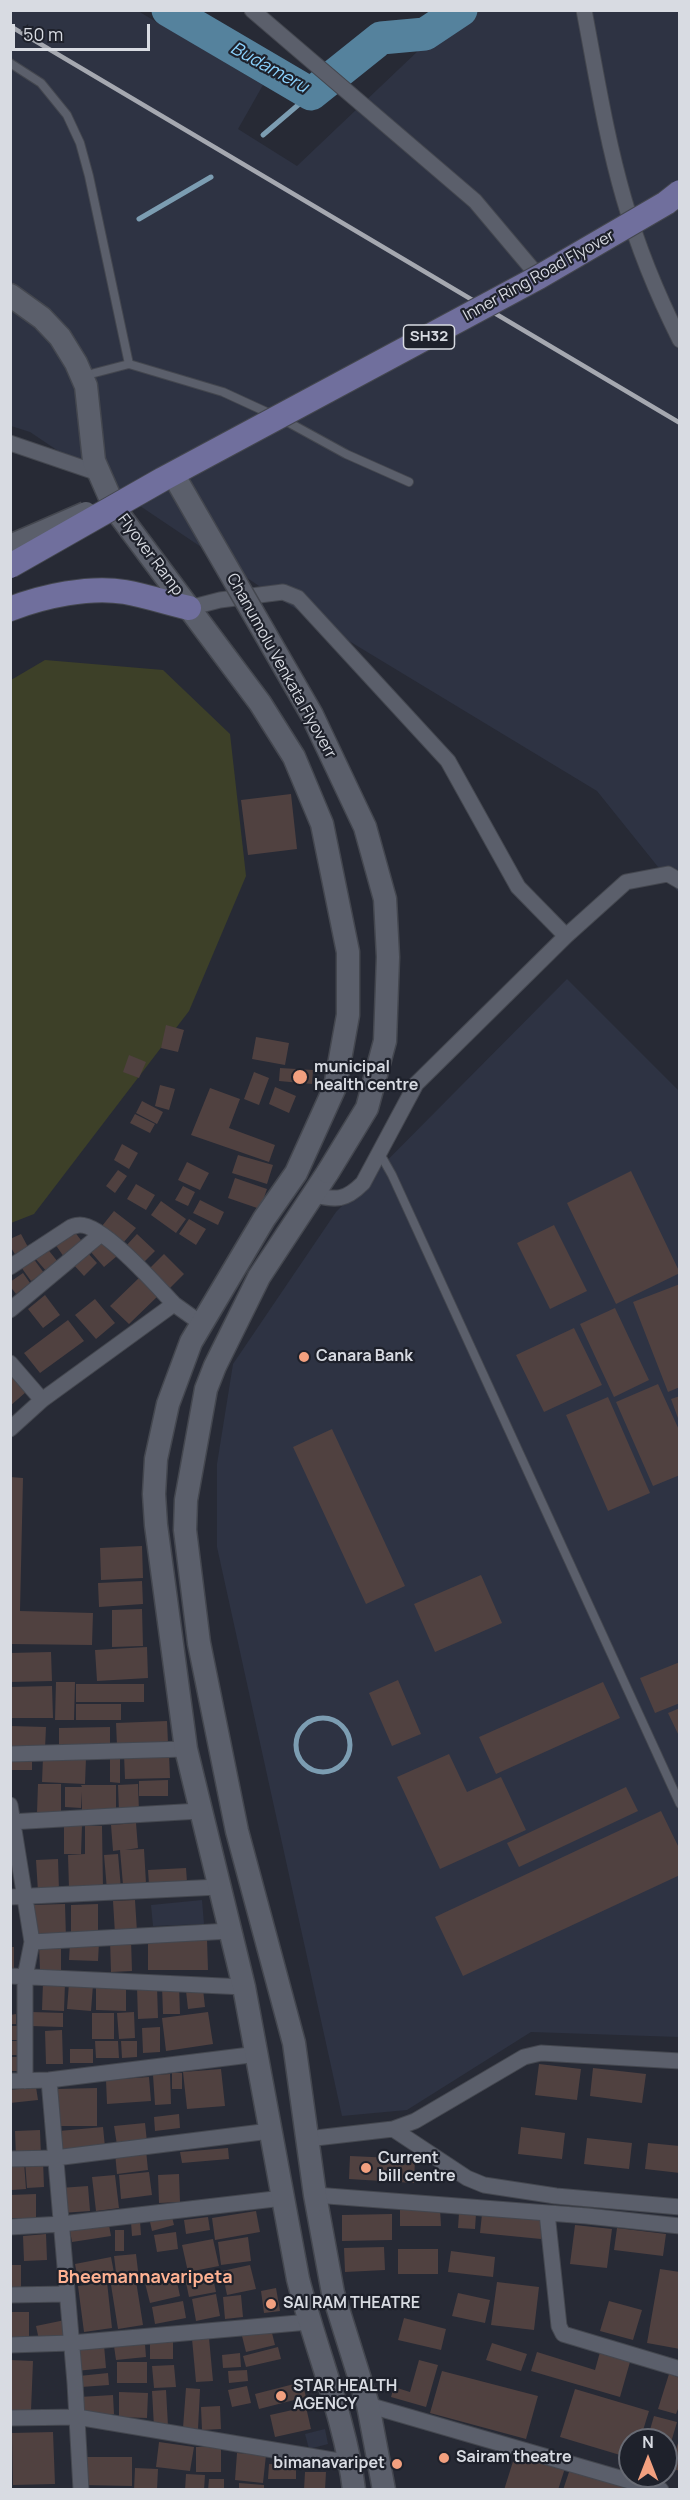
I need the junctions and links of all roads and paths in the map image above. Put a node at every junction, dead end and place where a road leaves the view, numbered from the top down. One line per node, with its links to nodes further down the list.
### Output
1 (252, 10): 5 (street)
2 (584, 10): 7 (street)
3 (10, 63): 8 (lane)
4 (680, 192): 5 (main road, Inner Ring Road Flyover / SH32, bridge)
5 (539, 277): 12 (main road, Inner Ring Road Flyover / SH32, bridge)
6 (10, 295): 9 (street, Flyover Ramp)
7 (680, 339)
8 (129, 364): 9 (lane); 13 (lane)
9 (81, 376): 11 (street, Flyover Ramp)
10 (10, 443): 11 (street)
11 (98, 473): 16 (street, Flyover Ramp)
12 (168, 476): 14 (street, Flyover Ramp, bridge); 15 (main road, Inner Ring Road Flyover, bridge); 21 (street, Chanumolu Venkata Flyoverr, bridge)
13 (409, 482)
14 (10, 546)
15 (10, 566)
16 (189, 608): 17 (main road); 19 (street); 26 (street, Flyover Ramp)
17 (10, 609)
18 (680, 881): 19 (street)
19 (566, 936): 20 (street)
20 (379, 1152): 21 (street); 32 (lane)
21 (312, 1195): 49 (street, Chanumolu Venkata Flyoverr)
22 (101, 1234): 23 (street); 24 (street); 25 (street)
23 (10, 1267)
24 (174, 1304): 26 (street); 28 (street)
25 (10, 1310)
26 (202, 1324): 30 (street, Flyover Ramp)
27 (10, 1363): 28 (street)
28 (42, 1400): 29 (street)
29 (10, 1428)
30 (186, 1749): 31 (street); 34 (street, Flyover Ramp)
31 (10, 1754)
32 (680, 1804)
33 (10, 1805): 35 (street)
34 (200, 1811): 35 (street); 36 (street, Flyover Ramp)
35 (12, 1822): 37 (street)
36 (219, 1887): 37 (street); 39 (street, Flyover Ramp)
37 (26, 1896): 38 (street); 40 (street)
38 (10, 1897)
39 (230, 1931): 40 (street); 42 (street, Flyover Ramp)
40 (32, 1942): 41 (street)
41 (18, 1976): 42 (street); 46 (street)
42 (244, 1987): 43 (street, Flyover Ramp)
43 (258, 2054): 45 (street); 48 (street, Flyover Ramp)
44 (680, 2061): 47 (street)
45 (48, 2080): 46 (street); 50 (street)
46 (18, 2081)
47 (393, 2129): 49 (street); 54 (street)
48 (270, 2131): 50 (street); 53 (street, Flyover Ramp)
49 (307, 2139): 52 (street, Chanumolu Venkata Flyoverr)
50 (55, 2158): 51 (street); 56 (street)
51 (10, 2159)
52 (315, 2195): 55 (street); 59 (street, Chanumolu Venkata Flyoverr)
53 (283, 2198): 56 (street); 60 (street, Flyover Ramp)
54 (680, 2207)
55 (546, 2213): 57 (street); 66 (street)
56 (62, 2224): 58 (street); 61 (street)
57 (680, 2226)
58 (10, 2227)
59 (327, 2258): 60 (street); 67 (street, Chanumolu Venkata Flyoverr)
60 (296, 2263): 63 (street, Flyover Ramp)
61 (66, 2294): 62 (street); 64 (street)
62 (10, 2295)
63 (309, 2322): 64 (street); 70 (street, Flyover Ramp)
64 (72, 2343): 65 (street); 68 (street)
65 (10, 2345)
66 (680, 2369)
67 (368, 2405): 73 (street, Chanumolu Venkata Flyoverr); 74 (street)
68 (77, 2417): 69 (street); 70 (street); 71 (street)
69 (10, 2418)
70 (351, 2463): 72 (street, Flyover Ramp)
71 (81, 2490)
72 (354, 2490)
73 (384, 2490)
74 (661, 2490)

